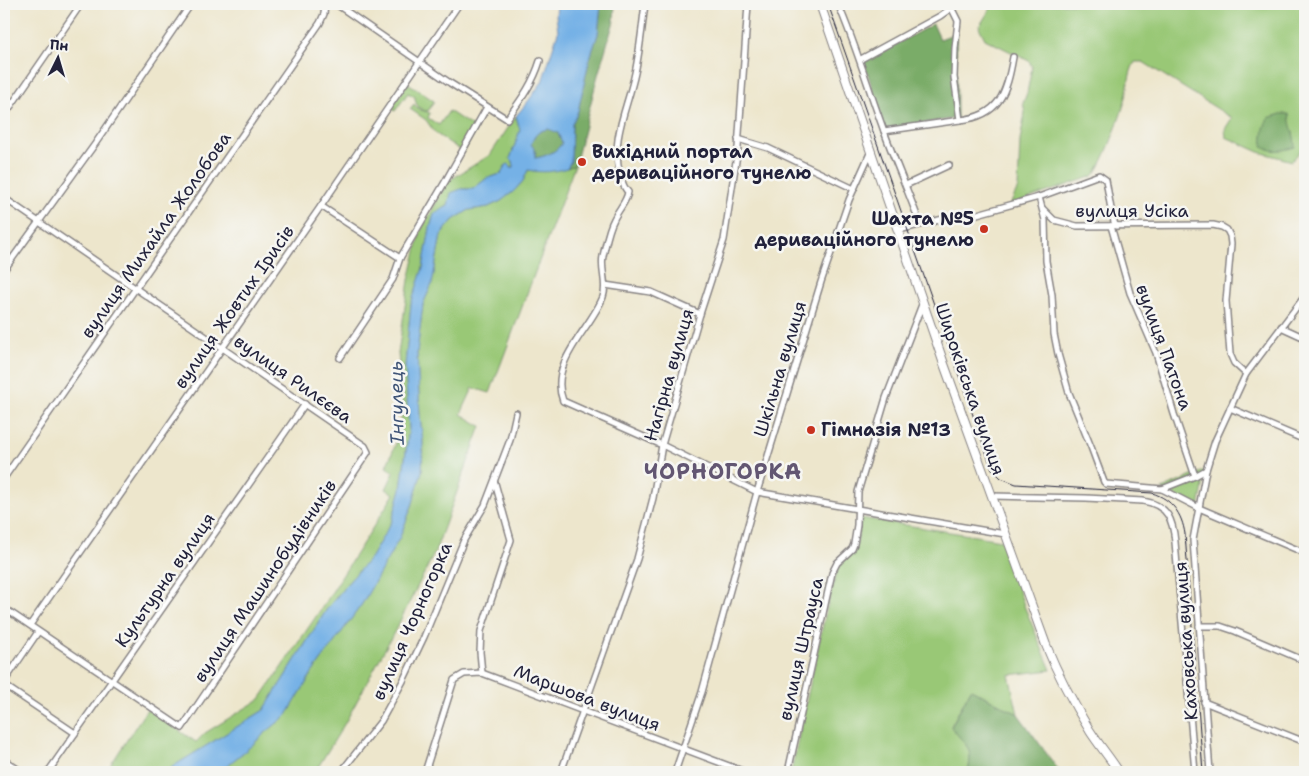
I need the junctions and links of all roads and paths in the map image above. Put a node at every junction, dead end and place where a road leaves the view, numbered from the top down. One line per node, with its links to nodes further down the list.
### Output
1 (81, 4): 17 (street)
2 (191, 4): 29 (street)
3 (325, 4): 37 (street, вулиця Михайла Жолобова)
4 (336, 4): 14 (street)
5 (459, 4): 14 (street, вулиця Жовтих Ірисів)
6 (645, 4): 36 (street)
7 (748, 4): 20 (street, Нагірна вулиця)
8 (820, 4): 21 (main road, Широківська вулиця)
9 (838, 4): 13 (street)
10 (957, 4): 11 (street)
11 (952, 9): 13 (street); 18 (street)
12 (1013, 57): 18 (street)
13 (860, 59): 19 (street)
14 (419, 61): 16 (street); 27 (street, вулиця Жовтих Ірисів)
15 (540, 61): 16 (street)
16 (487, 107): 34 (street)
17 (4, 116)
18 (960, 120): 19 (street)
19 (884, 131): 23 (street)
20 (738, 139): 24 (street); 40 (street, Нагірна вулиця)
21 (871, 150): 24 (street, Шкільна вулиця); 33 (main road, Широківська вулиця)
22 (949, 165): 23 (street)
23 (906, 185): 30 (street)
24 (854, 188): 57 (street, Шкільна вулиця)
25 (1039, 197): 28 (street); 30 (street); 32 (street)
26 (4, 198): 29 (street, вулиця Рилєєва)
27 (321, 206): 34 (street); 43 (street, вулиця Жовтих Ірисів)
28 (1041, 207): 31 (street, вулиця Усіка); 56 (street)
29 (38, 221): 35 (street); 37 (street, вулиця Рилєєва)
30 (920, 224): 33 (street)
31 (1111, 226): 32 (street, вулиця Усіка); 53 (street, вулиця Патона)
32 (1118, 226): 45 (street, вулиця Усіка)
33 (900, 230): 39 (main road, Широківська вулиця)
34 (400, 258): 44 (street)
35 (4, 270)
36 (605, 285): 40 (street); 50 (street)
37 (135, 289): 43 (street, вулиця Рилєєва); 54 (street, вулиця Михайла Жолобова)
38 (1305, 296): 41 (street, Каховська вулиця)
39 (923, 300): 58 (main road, Широківська вулиця); 60 (street, вулиця Штрауса)
40 (700, 314): 50 (street, Нагірна вулиця)
41 (1281, 327): 42 (street); 45 (street, Каховська вулиця)
42 (1305, 338)
43 (222, 347): 46 (street, вулиця Рилєєва); 64 (street, вулиця Жовтих Ірисів)
44 (340, 358)
45 (1246, 374): 47 (street, Каховська вулиця)
46 (305, 404): 51 (street, вулиця Рилєєва); 69 (street, Культурна вулиця)
47 (1230, 408): 49 (street); 52 (street, Каховська вулиця)
48 (516, 413): 55 (street, вулиця Чорногорка)
49 (1305, 440)
50 (662, 445): 57 (street); 72 (street, Нагірна вулиця)
51 (368, 449): 69 (street, вулиця Машинобудівників)
52 (1206, 470): 53 (street); 59 (street, Каховська вулиця)
53 (1194, 476): 56 (street)
54 (4, 478)
55 (495, 483): 68 (street); 79 (street, вулиця Чорногорка)
56 (1162, 489): 59 (street)
57 (757, 492): 60 (street); 75 (street, Шкільна вулиця)
58 (992, 496): 61 (main road, Широківська вулиця); 86 (street)
59 (1199, 508): 62 (street); 65 (street, Каховська вулиця)
60 (857, 509): 61 (street); 84 (street, вулиця Штрауса)
61 (1005, 534): 85 (main road, Широківська вулиця)
62 (1305, 553)
63 (4, 608): 64 (street)
64 (30, 625): 66 (street)
65 (1199, 626): 67 (street); 71 (street, Каховська вулиця)
66 (38, 632): 69 (street); 70 (street)
67 (1305, 661)
68 (482, 673): 72 (street, Маршова вулиця); 80 (street)
69 (112, 681): 73 (street, Культурна вулиця)
70 (4, 683): 73 (street)
71 (1204, 702): 74 (street); 87 (street, Каховська вулиця)
72 (583, 710): 75 (street, Маршова вулиця); 81 (street, Нагірна вулиця)
73 (75, 734): 78 (street, Культурна вулиця)
74 (1305, 742)
75 (683, 749): 82 (street, Шкільна вулиця); 83 (street, Маршова вулиця)
76 (4, 760): 77 (street)
77 (22, 772)
78 (48, 772)
79 (341, 772)
80 (425, 772)
81 (561, 772)
82 (675, 772)
83 (745, 772)
84 (788, 772)
85 (1119, 772)
86 (1195, 772)
87 (1210, 772)

